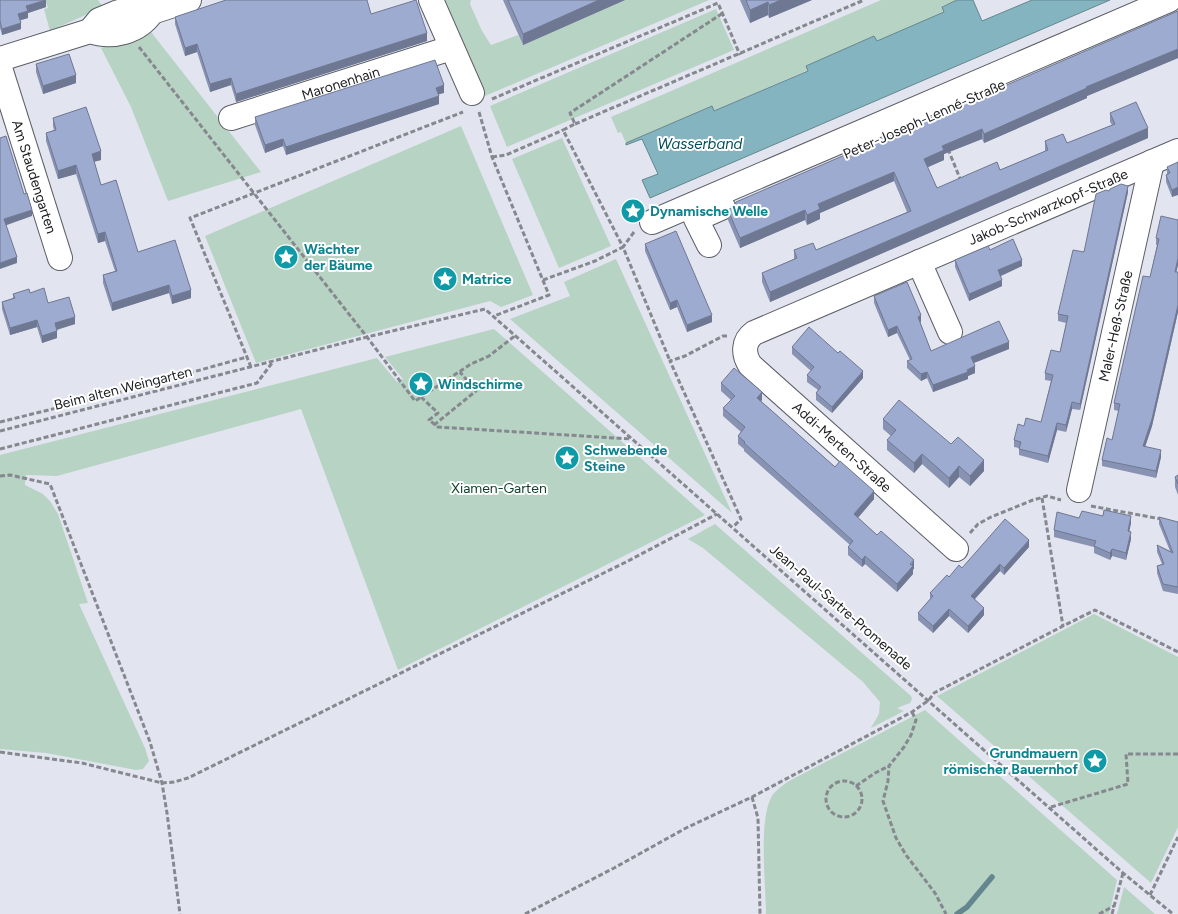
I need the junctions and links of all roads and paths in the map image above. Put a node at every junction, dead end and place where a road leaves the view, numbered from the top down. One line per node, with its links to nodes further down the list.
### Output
1 (188, 0): 11 (street)
2 (431, 0): 9 (street)
3 (864, 0): 10 (path)
4 (1169, 0): 23 (street)
5 (717, 1): 7 (path); 13 (path)
6 (1178, 9): 14 (street, Peter-Joseph-Lenné-Straße)
7 (723, 13): 10 (path); 16 (path)
8 (134, 40): 22 (path)
9 (450, 48): 13 (street); 15 (street, Maronenhain)
10 (740, 55): 16 (path)
11 (0, 59)
12 (0, 68): 26 (street, Am Staudengarten)
13 (476, 103): 19 (path); 22 (path)
14 (934, 114): 21 (path); 24 (street, Peter-Joseph-Lenné-Straße)
15 (231, 118)
16 (576, 124): 17 (path)
17 (562, 130): 19 (path); 25 (path)
18 (1178, 150): 20 (street, Jakob-Schwarzkopf-Straße)
19 (492, 157): 28 (path)
20 (1152, 162): 27 (street, Jakob-Schwarzkopf-Straße); 46 (street, Maler-Heß-Straße)
21 (963, 185)
22 (255, 193): 32 (path); 34 (path)
23 (652, 222): 25 (path)
24 (709, 245)
25 (623, 247): 28 (path); 36 (path)
26 (60, 258)
27 (919, 262): 30 (street); 33 (street, Jakob-Schwarzkopf-Straße)
28 (543, 280): 29 (path)
29 (494, 316): 31 (path, Jean-Paul-Sartre-Promenade); 32 (path, Beim alten Weingarten)
30 (950, 332)
31 (516, 335): 38 (path); 43 (path, Jean-Paul-Sartre-Promenade)
32 (367, 337): 35 (path, Beim alten Weingarten); 39 (path)
33 (748, 338): 36 (path); 50 (street, Addi-Merten-Straße)
34 (247, 357): 37 (path); 40 (path)
35 (273, 362): 37 (path, Beim alten Weingarten); 44 (path)
36 (670, 362): 49 (path)
37 (251, 367): 42 (path, Beim alten Weingarten)
38 (460, 372): 39 (path); 41 (path)
39 (421, 397): 41 (path)
40 (0, 422)
41 (434, 425): 43 (path)
42 (0, 431)
43 (633, 439): 47 (path, Jean-Paul-Sartre-Promenade)
44 (0, 449)
45 (0, 476): 58 (path)
46 (1082, 498): 48 (path)
47 (717, 514): 49 (path, Jean-Paul-Sartre-Promenade); 58 (path)
48 (1164, 520)
49 (733, 527): 53 (path, Jean-Paul-Sartre-Promenade)
50 (956, 549): 51 (path)
51 (1063, 626): 52 (path); 53 (path)
52 (1178, 652)
53 (929, 700): 54 (path); 61 (path, Jean-Paul-Sartre-Promenade)
54 (912, 712): 57 (path); 60 (path)
55 (0, 752): 58 (path)
56 (1178, 754): 61 (path)
57 (889, 766): 59 (path); 69 (path)
58 (162, 783): 66 (path)
59 (856, 786): 59 (path)
60 (752, 797): 67 (path); 68 (path)
61 (1050, 807): 63 (path, Jean-Paul-Sartre-Promenade)
62 (1178, 837): 64 (path)
63 (1123, 873): 64 (path, Jean-Paul-Sartre-Promenade); 65 (path)
64 (1150, 895): 72 (path, Jean-Paul-Sartre-Promenade)
65 (1114, 906): 70 (path); 71 (path)
66 (180, 914)
67 (525, 914)
68 (760, 914)
69 (946, 914)
70 (1099, 914)
71 (1112, 914)
72 (1172, 914)

